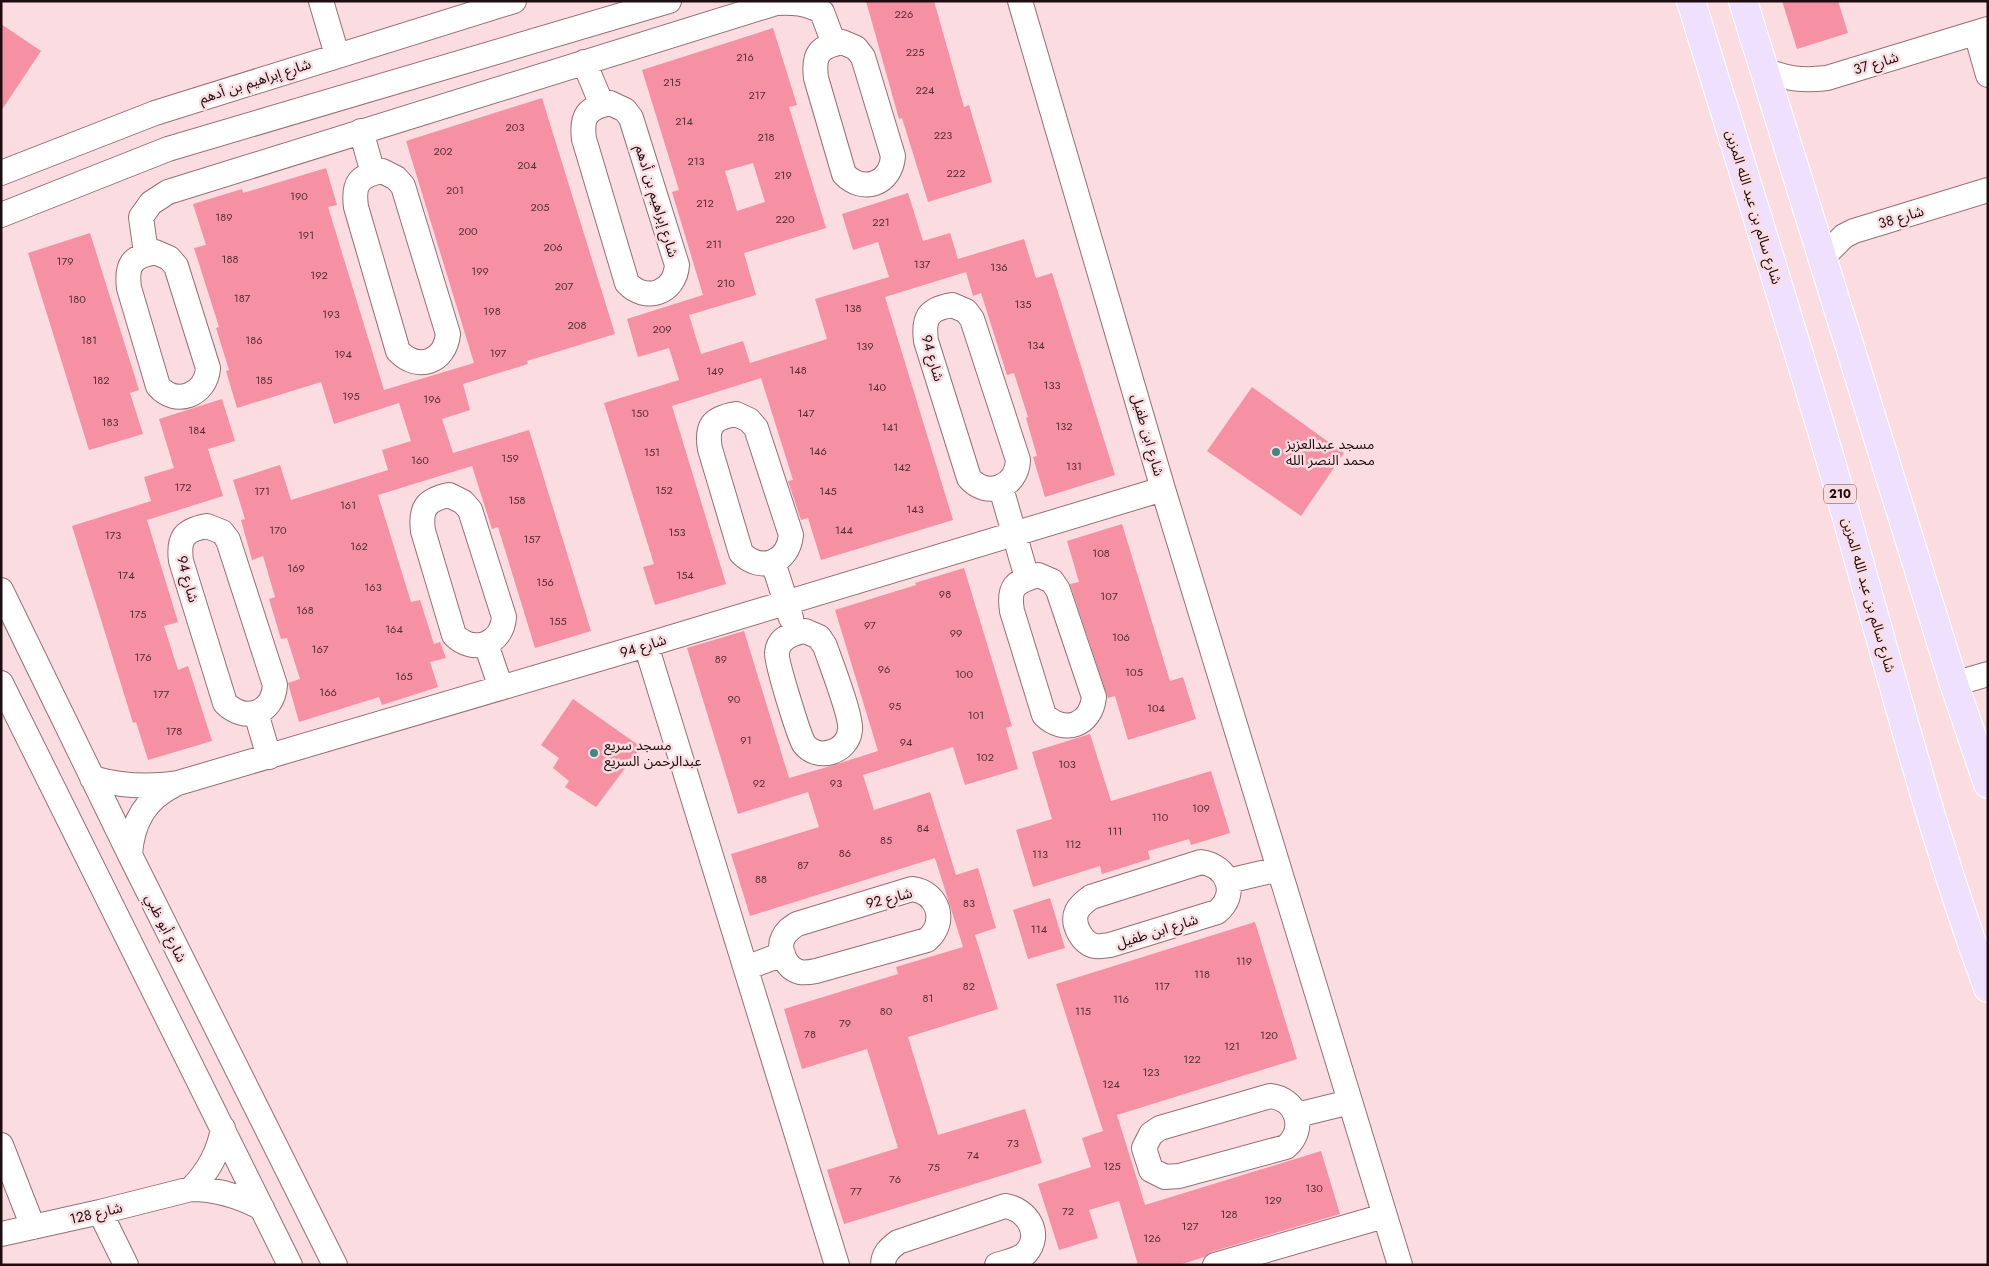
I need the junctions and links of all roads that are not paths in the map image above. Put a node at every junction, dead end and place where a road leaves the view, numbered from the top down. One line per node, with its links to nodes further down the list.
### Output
1 (321, 1): 10 (street)
2 (514, 1): 10 (street, شارع إبراهيم بن أدهم)
3 (1020, 1): 28 (street, شارع ابن طفيل)
4 (1691, 1): 52 (main road, شارع سالم بن عبد الله المزين / 210)
5 (1743, 1): 13 (main road)
6 (658, 3): 9 (street)
7 (1982, 31): 13 (street, شارع 37); 14 (street)
8 (834, 44): 8 (street); 11 (street)
9 (497, 51): 12 (street); 15 (street)
10 (337, 55): 19 (street, شارع إبراهيم بن أدهم)
11 (584, 62): 15 (street); 17 (street)
12 (439, 68): 16 (street); 23 (street)
13 (1763, 69): 26 (main road)
14 (1988, 76)
15 (506, 87): 16 (street)
16 (449, 104): 18 (street)
17 (602, 105): 17 (street, شارع إبراهيم بن أدهم)
18 (361, 132): 20 (street); 25 (street)
19 (33, 162): 21 (street, شارع إبراهيم بن أدهم); 23 (street)
20 (373, 173): 20 (street)
21 (1, 174)
22 (1988, 190): 26 (street, شارع 38)
23 (46, 196): 24 (street)
24 (1, 215)
25 (146, 253): 25 (street)
26 (1822, 258): 40 (main road)
27 (1001, 488): 27 (street, شارع 94); 29 (street)
28 (1163, 489): 29 (street, شارع 94); 48 (street, شارع ابن طفيل)
29 (1014, 534): 31 (street); 33 (street, شارع 94)
30 (772, 562): 30 (street); 33 (street)
31 (1027, 578): 31 (street)
32 (1, 590): 34 (street, شارع أبو ظبي)
33 (786, 603): 35 (street); 37 (street, شارع 94)
34 (8, 617): 44 (street, شارع أبو ظبي)
35 (796, 633): 35 (street)
36 (486, 644): 36 (street); 41 (street)
37 (646, 645): 41 (street, شارع 94); 51 (street)
38 (1988, 674): 40 (street)
39 (1, 683): 55 (street)
40 (1954, 684): 46 (main road)
41 (501, 688): 43 (street, شارع 94)
42 (256, 713): 42 (street, شارع 94); 43 (street)
43 (269, 757): 45 (street, شارع 94)
44 (92, 778): 45 (street, شارع 94); 47 (street, شارع أبو ظبي)
45 (178, 783): 47 (street, شارع 94)
46 (1988, 784)
47 (130, 855): 65 (street, شارع أبو ظبي)
48 (1279, 869): 49 (street); 53 (street, شارع ابن طفيل)
49 (1228, 881): 49 (street, شارع ابن طفيل)
50 (783, 954): 50 (street, شارع 92); 51 (street)
51 (746, 968): 66 (street)
52 (1988, 988)
53 (1350, 1102): 54 (street); 60 (street, شارع ابن طفيل)
54 (1297, 1115): 54 (street)
55 (222, 1128): 57 (street); 58 (street)
56 (1, 1145): 61 (street)
57 (190, 1189): 58 (street, شارع 128); 59 (street, شارع 128)
58 (262, 1208): 64 (street)
59 (100, 1212): 61 (street, شارع 128); 63 (street)
60 (1384, 1216): 69 (street); 70 (street, شارع ابن طفيل)
61 (33, 1227): 62 (street, شارع 128)
62 (1, 1234)
63 (126, 1265)
64 (290, 1265)
65 (335, 1265)
66 (837, 1265)
67 (883, 1265): 68 (street)
68 (997, 1265)
69 (1215, 1265)
70 (1400, 1265)

